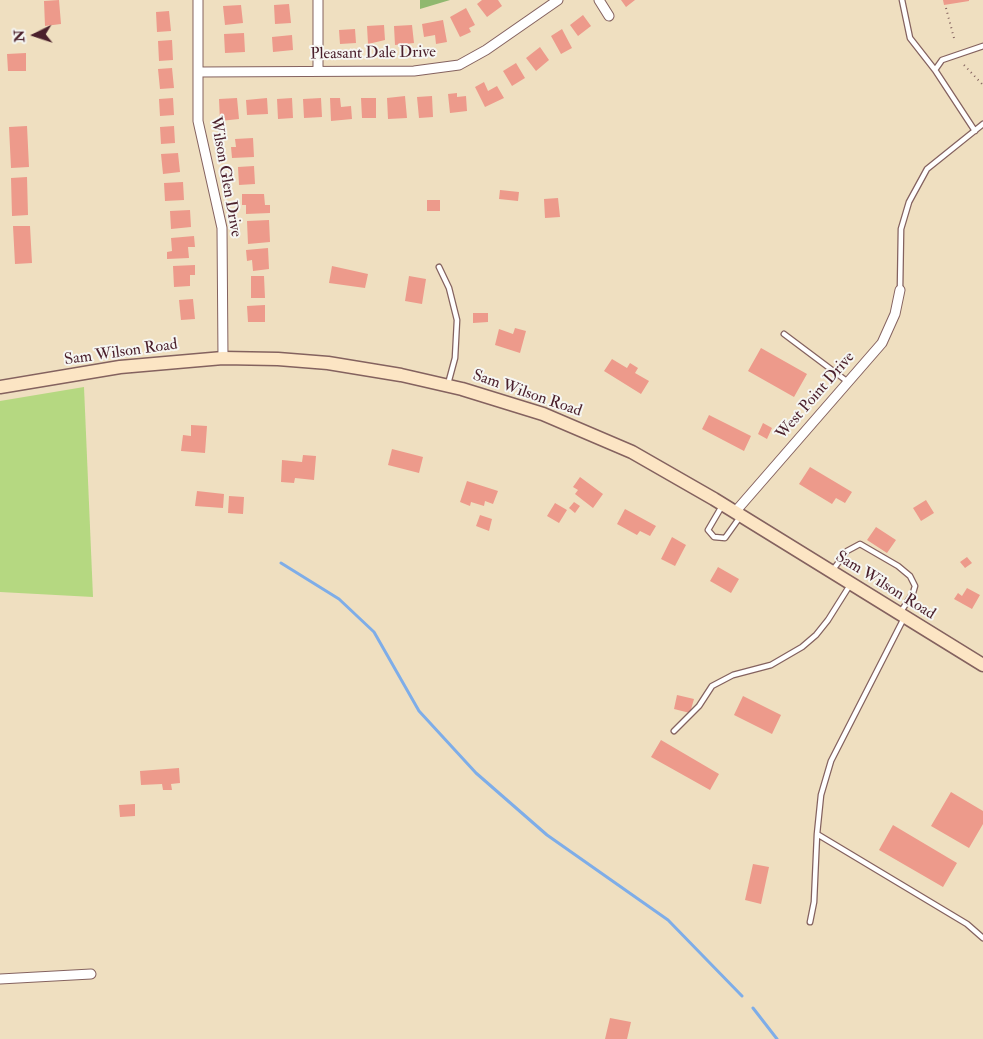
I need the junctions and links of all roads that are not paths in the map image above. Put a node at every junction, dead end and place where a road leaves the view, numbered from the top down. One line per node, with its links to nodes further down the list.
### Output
1 (198, 0): 10 (street, Wilson Glen Drive)
2 (318, 0): 8 (street)
3 (558, 0): 8 (street, Pleasant Dale Drive)
4 (599, 0): 6 (street)
5 (902, 0): 9 (lane)
6 (610, 16)
7 (983, 46): 9 (lane)
8 (318, 70): 10 (street, Pleasant Dale Drive)
9 (935, 70): 12 (lane)
10 (198, 72): 16 (street, Wilson Glen Drive)
11 (983, 124): 12 (lane)
12 (975, 130): 14 (lane)
13 (439, 267): 18 (lane)
14 (900, 290): 17 (street, West Point Drive)
15 (784, 334): 17 (lane)
16 (222, 358): 18 (street, Sam Wilson Road); 19 (street, Sam Wilson Road)
17 (848, 382): 21 (street, West Point Drive)
18 (448, 385): 20 (street, Sam Wilson Road)
19 (0, 387)
20 (723, 505): 21 (street, Sam Wilson Road); 21 (lane)
21 (738, 514): 22 (street, Sam Wilson Road)
22 (831, 572): 23 (street, Sam Wilson Road); 24 (lane)
23 (850, 584): 24 (street, Sam Wilson Road); 26 (lane)
24 (902, 616): 25 (street, Sam Wilson Road); 27 (lane)
25 (983, 665)
26 (674, 731)
27 (818, 834): 28 (lane); 29 (lane)
28 (810, 922)
29 (983, 938)
30 (90, 974): 31 (street)
31 (0, 979)

